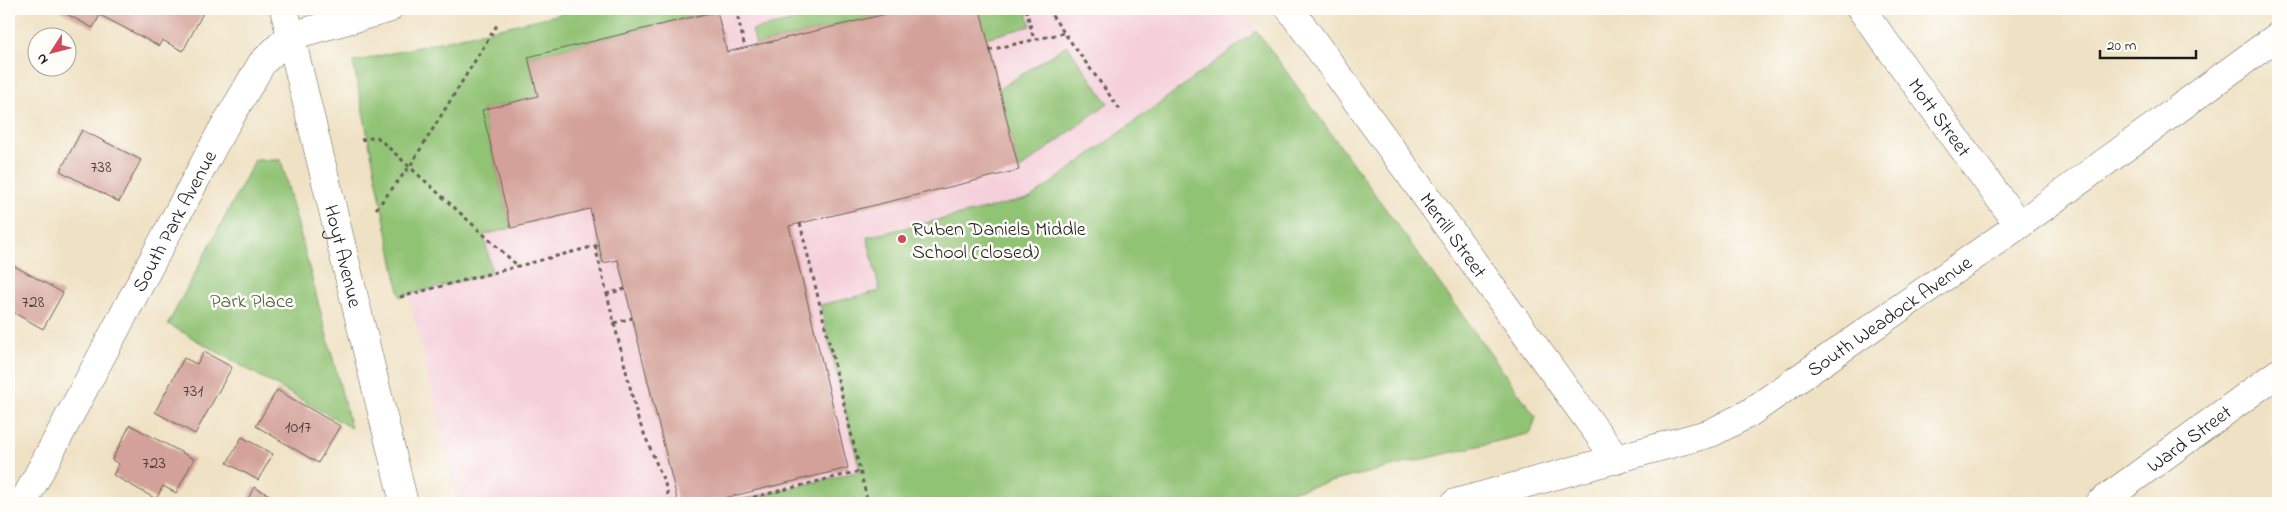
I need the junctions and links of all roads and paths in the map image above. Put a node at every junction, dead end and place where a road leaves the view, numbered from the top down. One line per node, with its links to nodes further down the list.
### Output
1 (284, 9): 10 (street, Hoyt Avenue)
2 (388, 9): 10 (street, South Park Avenue)
3 (736, 9): 13 (path)
4 (1026, 9): 12 (path)
5 (1047, 9): 9 (path)
6 (1290, 9): 28 (street, Merrill Street)
7 (1861, 9): 20 (street, Mott Street)
8 (497, 25): 17 (path)
9 (1065, 33): 12 (path); 15 (path)
10 (290, 36): 30 (street, South Park Avenue); 31 (street, Hoyt Avenue)
11 (2277, 38): 20 (street, South Weadock Avenue)
12 (1034, 40): 14 (path)
13 (744, 48)
14 (989, 50)
15 (1121, 111)
16 (361, 140): 17 (path)
17 (410, 166): 18 (path); 21 (path)
18 (376, 209)
19 (800, 223): 29 (path)
20 (2019, 225): 28 (street, South Weadock Avenue)
21 (518, 266): 23 (path); 24 (path)
22 (625, 289): 23 (path)
23 (606, 294): 26 (path)
24 (400, 296)
25 (632, 318): 26 (path)
26 (614, 323): 32 (path)
27 (2278, 374): 36 (street, Ward Street)
28 (1617, 460): 35 (street, South Weadock Avenue)
29 (860, 471): 33 (path); 34 (path)
30 (23, 503)
31 (404, 503)
32 (670, 503)
33 (730, 503)
34 (868, 503)
35 (1455, 503)
36 (2100, 503)

